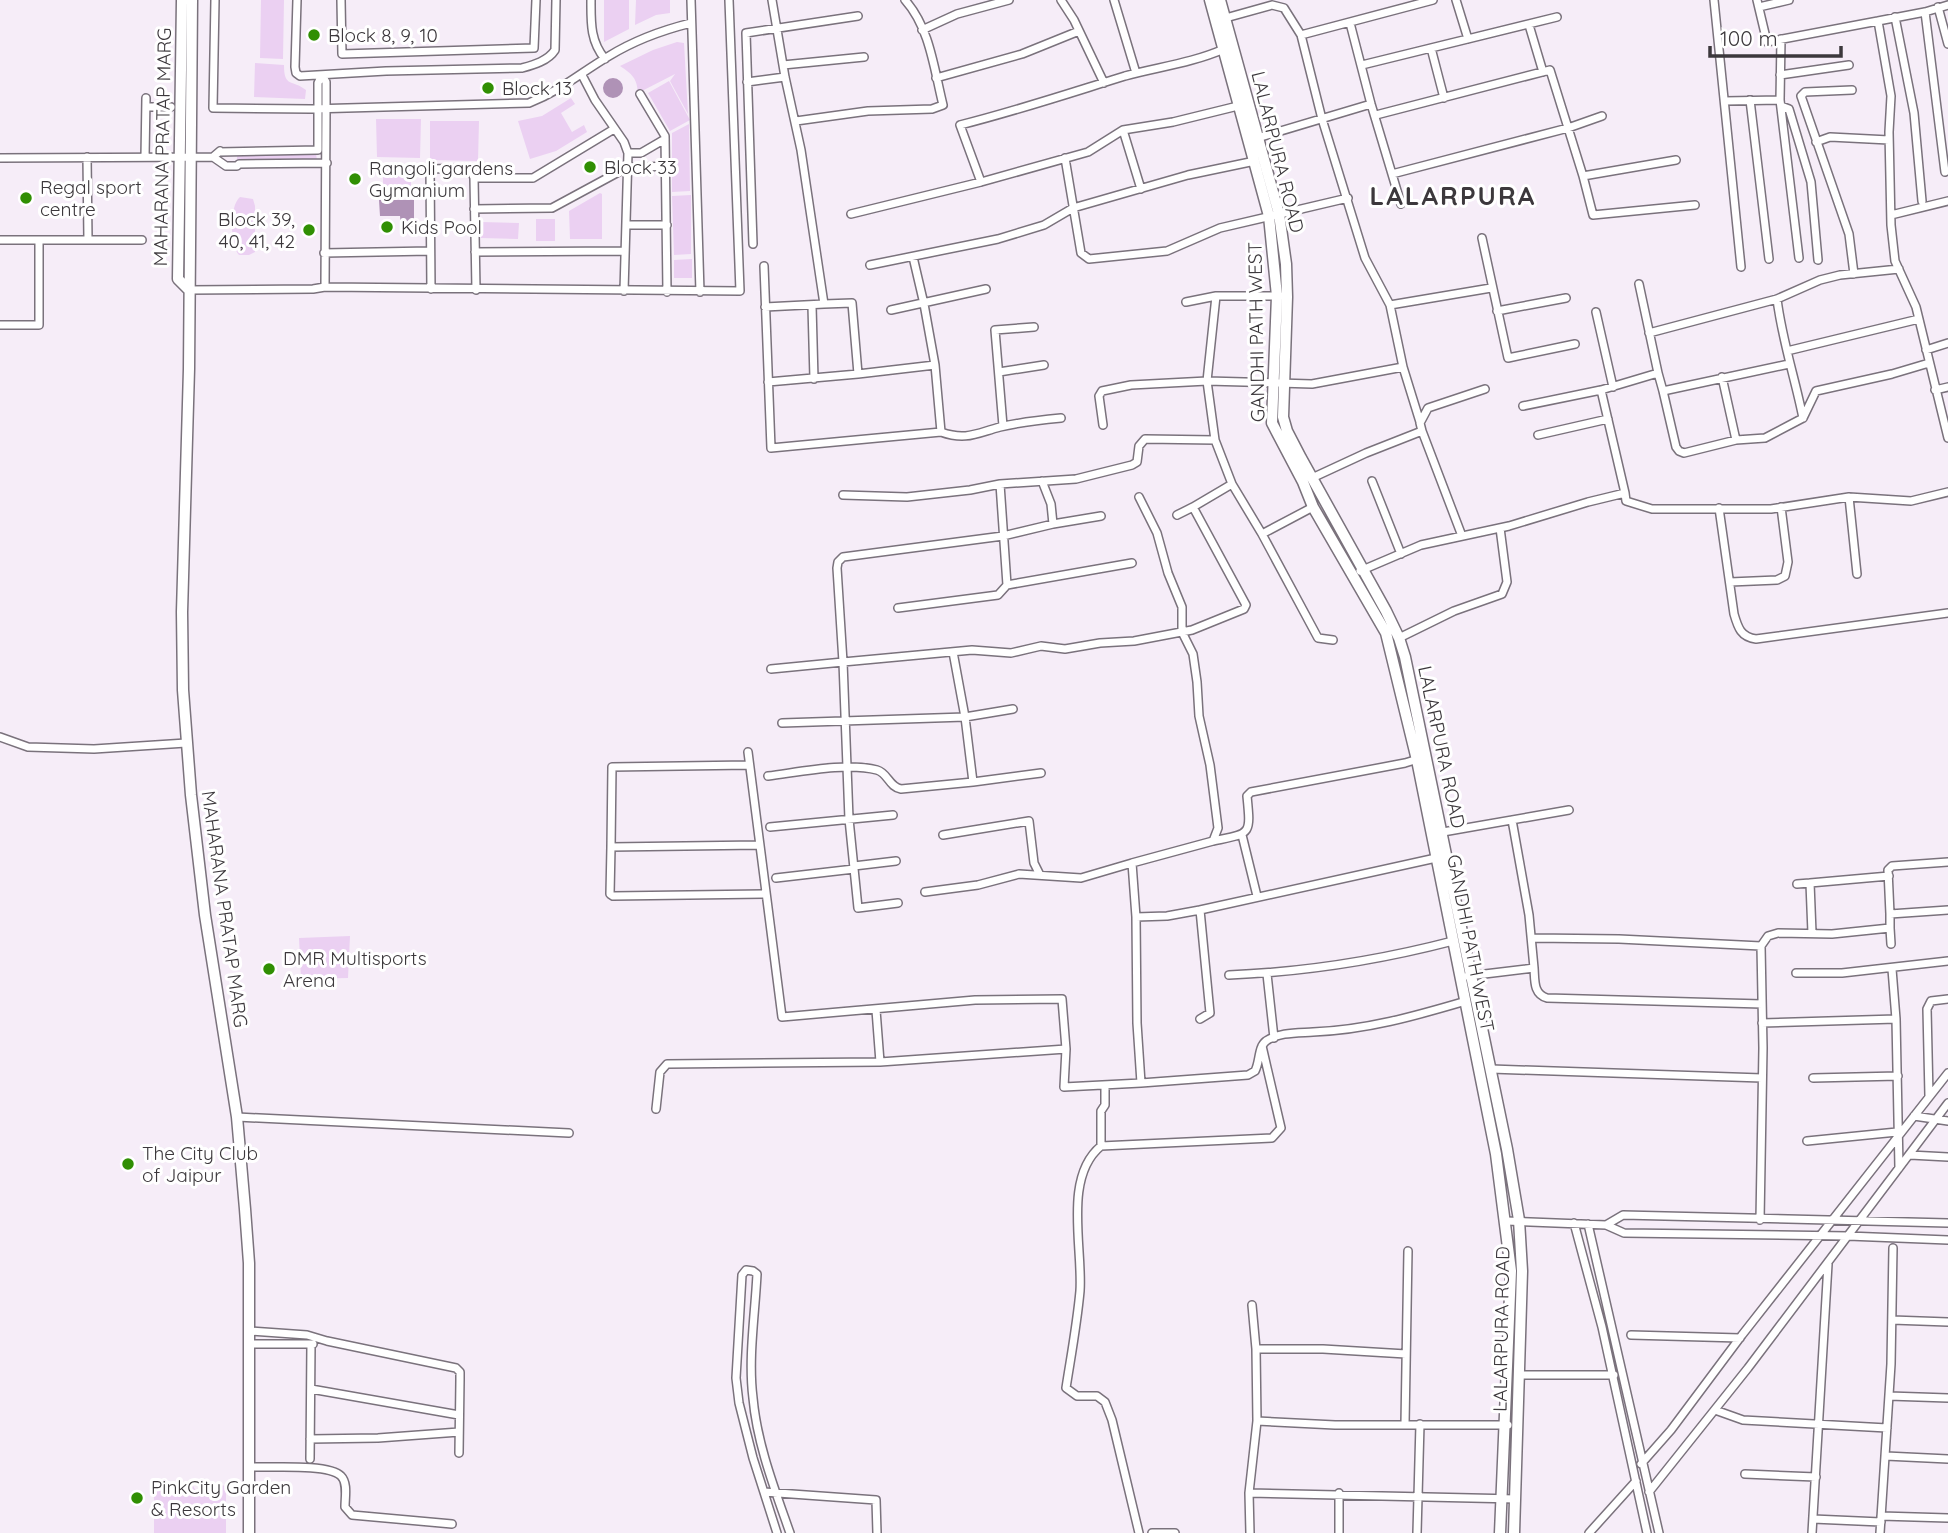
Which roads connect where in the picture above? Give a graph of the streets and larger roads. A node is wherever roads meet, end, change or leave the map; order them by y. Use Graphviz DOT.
graph roads {
  1 [pos="182,0"];
  2 [pos="192,0"];
  3 [pos="215,0"];
  4 [pos="297,0"];
  5 [pos="341,0"];
  6 [pos="536,0"];
  7 [pos="556,0"];
  8 [pos="591,0"];
  9 [pos="691,0"];
  10 [pos="729,0"];
  11 [pos="772,0"];
  12 [pos="905,0"];
  13 [pos="1009,0"];
  14 [pos="1061,0"];
  15 [pos="1114,0"];
  16 [pos="1210,0"];
  17 [pos="1220,0"];
  18 [pos="1433,0"];
  19 [pos="1456,0"];
  20 [pos="1714,0"];
  21 [pos="1789,0"];
  22 [pos="1422,1"];
  23 [pos="1758,3"];
  24 [pos="1948,5"];
  25 [pos="1938,7"];
  26 [pos="1925,12"];
  27 [pos="858,16"];
  28 [pos="1557,17"];
  29 [pos="1895,17"];
  30 [pos="1221,19"];
  31 [pos="1878,21"];
  32 [pos="691,23"];
  33 [pos="1350,23"];
  34 [pos="1529,25"];
  35 [pos="776,27"];
  36 [pos="922,30"];
  37 [pos="1079,31"];
  38 [pos="1301,35"];
  39 [pos="1468,39"];
  40 [pos="1781,39"];
  41 [pos="1948,44"];
  42 [pos="1431,48"];
  43 [pos="1224,49"];
  44 [pos="864,57"];
  45 [pos="605,59"];
  46 [pos="783,65"];
  47 [pos="1362,65"];
  48 [pos="1849,65"];
  49 [pos="1543,72"];
  50 [pos="1136,73"];
  51 [pos="322,75"];
  52 [pos="582,75"];
  53 [pos="1780,75"];
  54 [pos="785,77"];
  55 [pos="936,78"];
  56 [pos="747,82"];
  57 [pos="1104,83"];
  58 [pos="1852,90"];
  59 [pos="640,94"];
  60 [pos="146,98"];
  61 [pos="1444,98"];
  62 [pos="1750,100"];
  63 [pos="1725,101"];
  64 [pos="1781,103"];
  65 [pos="1371,104"];
  66 [pos="1244,105"];
  67 [pos="146,107"];
  68 [pos="171,107"];
  69 [pos="322,109"];
  70 [pos="1376,115"];
  71 [pos="1602,116"];
  72 [pos="1322,119"];
  73 [pos="796,121"];
  74 [pos="1568,128"];
  75 [pos="614,129"];
  76 [pos="1122,130"];
  77 [pos="665,139"];
  78 [pos="1253,139"];
  79 [pos="1889,140"];
  80 [pos="1816,142"];
  81 [pos="628,153"];
  82 [pos="216,155"];
  83 [pos="87,157"];
  84 [pos="145,157"];
  85 [pos="185,157"];
  86 [pos="0,158"];
  87 [pos="1065,158"];
  88 [pos="1676,160"];
  89 [pos="1255,161"];
  90 [pos="325,164"];
  91 [pos="666,166"];
  92 [pos="626,167"];
  93 [pos="1945,172"];
  94 [pos="1392,174"];
  95 [pos="1583,176"];
  96 [pos="474,178"];
  97 [pos="981,182"];
  98 [pos="1141,189"];
  99 [pos="1348,198"];
  100 [pos="1922,201"];
  101 [pos="1948,201"];
  102 [pos="1401,204"];
  103 [pos="1695,205"];
  104 [pos="1073,208"];
  105 [pos="474,209"];
  106 [pos="851,214"];
  107 [pos="1274,215"];
  108 [pos="1891,215"];
  109 [pos="626,225"];
  110 [pos="667,225"];
  111 [pos="1482,238"];
  112 [pos="0,240"];
  113 [pos="39,240"];
  114 [pos="88,240"];
  115 [pos="142,240"];
  116 [pos="753,244"];
  117 [pos="430,251"];
  118 [pos="625,251"];
  119 [pos="475,252"];
  120 [pos="325,253"];
  121 [pos="913,257"];
  122 [pos="1799,258"];
  123 [pos="1769,260"];
  124 [pos="1818,260"];
  125 [pos="870,265"];
  126 [pos="764,266"];
  127 [pos="1741,267"];
  128 [pos="1899,269"];
  129 [pos="1854,274"];
  130 [pos="1639,284"];
  131 [pos="325,287"];
  132 [pos="1491,288"];
  133 [pos="431,289"];
  134 [pos="986,289"];
  135 [pos="189,290"];
  136 [pos="475,290"];
  137 [pos="624,291"];
  138 [pos="667,292"];
  139 [pos="700,292"];
  140 [pos="1216,296"];
  141 [pos="1282,296"];
  142 [pos="1566,298"];
  143 [pos="1777,299"];
  144 [pos="1186,302"];
  145 [pos="824,304"];
  146 [pos="924,304"];
  147 [pos="1390,305"];
  148 [pos="812,306"];
  149 [pos="765,307"];
  150 [pos="891,310"];
  151 [pos="1497,311"];
  152 [pos="1596,312"];
  153 [pos="1919,319"];
  154 [pos="0,325"];
  155 [pos="1034,327"];
  156 [pos="1648,333"];
  157 [pos="1948,343"];
  158 [pos="1575,344"];
  159 [pos="1926,350"];
  160 [pos="1787,351"];
  161 [pos="1929,363"];
  162 [pos="1789,364"];
  163 [pos="935,365"];
  164 [pos="1044,365"];
  165 [pos="1403,368"];
  166 [pos="999,372"];
  167 [pos="1658,373"];
  168 [pos="858,374"];
  169 [pos="1722,377"];
  170 [pos="814,379"];
  171 [pos="768,382"];
  172 [pos="1207,382"];
  173 [pos="1278,383"];
  174 [pos="1613,387"];
  175 [pos="1948,387"];
  176 [pos="1485,389"];
  177 [pos="1601,390"];
  178 [pos="1935,390"];
  179 [pos="1663,391"];
  180 [pos="1522,406"];
  181 [pos="1061,418"];
  182 [pos="1803,418"];
  183 [pos="1608,419"];
  184 [pos="1103,425"];
  185 [pos="1003,426"];
  186 [pos="1421,427"];
  187 [pos="941,432"];
  188 [pos="1538,435"];
  189 [pos="1948,438"];
  190 [pos="1215,440"];
  191 [pos="1736,440"];
  192 [pos="1312,478"];
  193 [pos="1042,481"];
  194 [pos="1372,481"];
  195 [pos="1000,484"];
  196 [pos="1232,484"];
  197 [pos="1948,492"];
  198 [pos="1625,493"];
  199 [pos="843,495"];
  200 [pos="1139,497"];
  201 [pos="1849,497"];
  202 [pos="1193,507"];
  203 [pos="1313,507"];
  204 [pos="1781,507"];
  205 [pos="1720,508"];
  206 [pos="1177,515"];
  207 [pos="1101,516"];
  208 [pos="1053,524"];
  209 [pos="1500,528"];
  210 [pos="1262,534"];
  211 [pos="1003,536"];
  212 [pos="1462,536"];
  213 [pos="1401,554"];
  214 [pos="1132,563"];
  215 [pos="1358,572"];
  216 [pos="1857,574"];
  217 [pos="1730,582"];
  218 [pos="1007,585"];
  219 [pos="898,608"];
  220 [pos="1948,613"];
  221 [pos="1182,632"];
  222 [pos="1399,638"];
  223 [pos="1333,640"];
  224 [pos="953,652"];
  225 [pos="843,662"];
  226 [pos="771,669"];
  227 [pos="1013,709"];
  228 [pos="965,717"];
  229 [pos="844,721"];
  230 [pos="782,723"];
  231 [pos="0,737"];
  232 [pos="186,743"];
  233 [pos="748,752"];
  234 [pos="1422,757"];
  235 [pos="749,765"];
  236 [pos="846,768"];
  237 [pos="1041,773"];
  238 [pos="768,775"];
  239 [pos="973,782"];
  240 [pos="1569,810"];
  241 [pos="893,816"];
  242 [pos="849,819"];
  243 [pos="1511,820"];
  244 [pos="770,827"];
  245 [pos="1443,832"];
  246 [pos="943,835"];
  247 [pos="1242,835"];
  248 [pos="1213,841"];
  249 [pos="759,845"];
  250 [pos="611,847"];
  251 [pos="1436,858"];
  252 [pos="897,861"];
  253 [pos="1948,862"];
  254 [pos="1132,863"];
  255 [pos="854,867"];
  256 [pos="1040,875"];
  257 [pos="1889,876"];
  258 [pos="776,878"];
  259 [pos="1810,883"];
  260 [pos="1797,884"];
  261 [pos="925,892"];
  262 [pos="765,894"];
  263 [pos="1256,896"];
  264 [pos="898,903"];
  265 [pos="1199,910"];
  266 [pos="1948,910"];
  267 [pos="1890,914"];
  268 [pos="1136,917"];
  269 [pos="1890,928"];
  270 [pos="1812,933"];
  271 [pos="1532,938"];
  272 [pos="1453,942"];
  273 [pos="1891,944"];
  274 [pos="1761,946"];
  275 [pos="1948,961"];
  276 [pos="1534,968"];
  277 [pos="1892,969"];
  278 [pos="1797,973"];
  279 [pos="1268,974"];
  280 [pos="1229,975"];
  281 [pos="1473,975"];
  282 [pos="1461,978"];
  283 [pos="1948,999"];
  284 [pos="1466,1001"];
  285 [pos="1762,1004"];
  286 [pos="876,1010"];
  287 [pos="1200,1019"];
  288 [pos="1896,1019"];
  289 [pos="1762,1023"];
  290 [pos="1274,1038"];
  291 [pos="1262,1046"];
  292 [pos="1066,1049"];
  293 [pos="880,1062"];
  294 [pos="1491,1069"];
  295 [pos="1948,1073"];
  296 [pos="1898,1076"];
  297 [pos="1813,1078"];
  298 [pos="1762,1079"];
  299 [pos="1141,1083"];
  300 [pos="1105,1085"];
  301 [pos="1929,1097"];
  302 [pos="1948,1103"];
  303 [pos="656,1109"];
  304 [pos="1914,1116"];
  305 [pos="237,1117"];
  306 [pos="1936,1121"];
  307 [pos="1948,1121"];
  308 [pos="569,1133"];
  309 [pos="1897,1135"];
  310 [pos="1807,1141"];
  311 [pos="1101,1146"];
  312 [pos="1910,1155"];
  313 [pos="1948,1157"];
  314 [pos="1899,1168"];
  315 [pos="1860,1219"];
  316 [pos="1519,1220"];
  317 [pos="1760,1220"];
  318 [pos="1835,1220"];
  319 [pos="1506,1222"];
  320 [pos="1574,1223"];
  321 [pos="1948,1223"];
  322 [pos="1588,1224"];
  323 [pos="1606,1225"];
  324 [pos="1821,1236"];
  325 [pos="1848,1236"];
  326 [pos="1948,1240"];
  327 [pos="1893,1248"];
  328 [pos="1408,1251"];
  329 [pos="1828,1263"];
  330 [pos="1252,1305"];
  331 [pos="1892,1320"];
  332 [pos="1948,1322"];
  333 [pos="249,1331"];
  334 [pos="1632,1335"];
  335 [pos="1740,1338"];
  336 [pos="327,1341"];
  337 [pos="249,1344"];
  338 [pos="311,1344"];
  339 [pos="1256,1349"];
  340 [pos="1406,1354"];
  341 [pos="1518,1375"];
  342 [pos="1611,1375"];
  343 [pos="1622,1375"];
  344 [pos="311,1388"];
  345 [pos="1889,1396"];
  346 [pos="1948,1398"];
  347 [pos="1715,1410"];
  348 [pos="459,1415"];
  349 [pos="755,1417"];
  350 [pos="742,1418"];
  351 [pos="1257,1421"];
  352 [pos="1405,1424"];
  353 [pos="1420,1424"];
  354 [pos="1819,1424"];
  355 [pos="1511,1425"];
  356 [pos="1887,1428"];
  357 [pos="459,1432"];
  358 [pos="310,1439"];
  359 [pos="459,1453"];
  360 [pos="765,1453"];
  361 [pos="1886,1456"];
  362 [pos="752,1458"];
  363 [pos="310,1459"];
  364 [pos="1948,1459"];
  365 [pos="1642,1464"];
  366 [pos="249,1467"];
  367 [pos="1644,1473"];
  368 [pos="1745,1474"];
  369 [pos="1815,1476"];
  370 [pos="1636,1482"];
  371 [pos="764,1492"];
  372 [pos="776,1492"];
  373 [pos="1648,1492"];
  374 [pos="1249,1493"];
  375 [pos="1339,1493"];
  376 [pos="1417,1497"];
  377 [pos="1501,1498"];
  378 [pos="1516,1499"];
  379 [pos="1948,1518"];
  380 [pos="1813,1519"];
  381 [pos="1881,1519"];
  382 [pos="452,1524"];
  383 [pos="249,1533"];
  384 [pos="777,1533"];
  385 [pos="790,1533"];
  386 [pos="877,1533"];
  387 [pos="1139,1533"];
  388 [pos="1152,1533"];
  389 [pos="1175,1533"];
  390 [pos="1250,1533"];
  391 [pos="1339,1533"];
  392 [pos="1416,1533"];
  393 [pos="1500,1533"];
  394 [pos="1514,1533"];
  395 [pos="1589,1533"];
  396 [pos="1647,1533"];
  397 [pos="1659,1533"];
  398 [pos="1812,1533"];
  399 [pos="1880,1533"];
  1 -- 85 [label="street, MAHARANA PRATAP MARG"];
  2 -- 85 [label="street, MAHARANA PRATAP MARG"];
  3 -- 69 [label="street"];
  4 -- 51 [label="street"];
  5 -- 6 [label="street"];
  7 -- 51 [label="street"];
  8 -- 45 [label="street"];
  9 -- 32 [label="street"];
  10 -- 139 [label="street"];
  11 -- 35 [label="street"];
  12 -- 36 [label="street"];
  13 -- 36 [label="street"];
  14 -- 37 [label="street"];
  15 -- 50 [label="street"];
  16 -- 30 [label="street"];
  17 -- 30 [label="street, LALARPURA ROAD"];
  18 -- 22 [label="street"];
  19 -- 39 [label="street"];
  20 -- 63 [label="street"];
  21 -- 23 [label="street"];
  22 -- 33 [label="street"];
  23 -- 40 [label="street"];
  24 -- 25 [label="street"];
  25 -- 26 [label="street"];
  25 -- 41 [label="street"];
  26 -- 29 [label="street"];
  26 -- 93 [label="street"];
  27 -- 35 [label="street"];
  28 -- 34 [label="street"];
  29 -- 31 [label="street"];
  29 -- 100 [label="street"];
  30 -- 38 [label="street"];
  30 -- 43 [label="street, GANDHI PATH WEST"];
  30 -- 66 [label="street, LALARPURA ROAD"];
  31 -- 40 [label="street"];
  31 -- 79 [label="street"];
  32 -- 45 [label="street"];
  32 -- 139 [label="street"];
  33 -- 38 [label="street"];
  33 -- 47 [label="street"];
  34 -- 39 [label="street"];
  34 -- 49 [label="street"];
  35 -- 46 [label="street"];
  35 -- 56 [label="street"];
  36 -- 55 [label="street"];
  37 -- 55 [label="street"];
  37 -- 57 [label="street"];
  38 -- 72 [label="street"];
  39 -- 42 [label="street"];
  40 -- 53 [label="street"];
  42 -- 47 [label="street"];
  42 -- 61 [label="street"];
  43 -- 50 [label="street"];
  43 -- 66 [label="street, GANDHI PATH WEST"];
  44 -- 46 [label="street"];
  45 -- 52 [label="street"];
  46 -- 54 [label="street"];
  47 -- 65 [label="street"];
  48 -- 53 [label="street"];
  49 -- 61 [label="street"];
  49 -- 74 [label="street"];
  50 -- 57 [label="street"];
  51 -- 69 [label="street"];
  52 -- 69 [label="street"];
  52 -- 75 [label="street"];
  53 -- 64 [label="street"];
  54 -- 56 [label="street"];
  54 -- 73 [label="street"];
  55 -- 73 [label="street"];
  56 -- 116 [label="street"];
  57 -- 97 [label="street"];
  58 -- 80 [label="street"];
  59 -- 77 [label="street"];
  60 -- 67 [label="street"];
  61 -- 70 [label="street"];
  62 -- 63 [label="street"];
  62 -- 64 [label="street"];
  62 -- 123 [label="street"];
  63 -- 127 [label="street"];
  64 -- 122 [label="street"];
  64 -- 124 [label="street"];
  65 -- 70 [label="street"];
  65 -- 72 [label="street"];
  66 -- 76 [label="street"];
  66 -- 78 [label="street, GANDHI PATH WEST"];
  67 -- 68 [label="street"];
  67 -- 84 [label="street"];
  69 -- 82 [label="street"];
  69 -- 90 [label="street"];
  70 -- 94 [label="street"];
  71 -- 74 [label="street"];
  72 -- 78 [label="street"];
  72 -- 99 [label="street"];
  73 -- 145 [label="street"];
  74 -- 94 [label="street"];
  74 -- 95 [label="street"];
  75 -- 81 [label="street"];
  75 -- 96 [label="street"];
  76 -- 87 [label="street"];
  76 -- 98 [label="street"];
  77 -- 81 [label="street"];
  77 -- 91 [label="street"];
  78 -- 89 [label="street, GANDHI PATH WEST"];
  78 -- 107 [label="street, LALARPURA ROAD"];
  79 -- 80 [label="street"];
  79 -- 108 [label="street"];
  80 -- 129 [label="street"];
  81 -- 92 [label="street"];
  82 -- 85 [label="street"];
  82 -- 90 [label="street"];
  83 -- 84 [label="street"];
  83 -- 86 [label="street"];
  83 -- 114 [label="street"];
  84 -- 85 [label="street"];
  85 -- 135 [label="street, MAHARANA PRATAP MARG"];
  87 -- 97 [label="street"];
  87 -- 104 [label="street"];
  88 -- 95 [label="street"];
  89 -- 98 [label="street"];
  89 -- 107 [label="street, GANDHI PATH WEST"];
  90 -- 120 [label="street"];
  91 -- 92 [label="street"];
  91 -- 110 [label="street"];
  92 -- 105 [label="street"];
  92 -- 109 [label="street"];
  94 -- 102 [label="street"];
  95 -- 103 [label="street"];
  96 -- 105 [label="street"];
  96 -- 117 [label="street"];
  97 -- 106 [label="street"];
  98 -- 104 [label="street"];
  99 -- 107 [label="street"];
  99 -- 147 [label="street"];
  101 -- 108 [label="street"];
  104 -- 107 [label="street"];
  104 -- 121 [label="street"];
  105 -- 119 [label="street"];
  107 -- 141 [label="street, GANDHI PATH WEST"];
  108 -- 128 [label="street"];
  109 -- 110 [label="street"];
  109 -- 118 [label="street"];
  110 -- 138 [label="street"];
  111 -- 132 [label="street"];
  112 -- 113 [label="street"];
  113 -- 114 [label="street"];
  113 -- 154 [label="street"];
  114 -- 115 [label="street"];
  117 -- 120 [label="street"];
  117 -- 133 [label="street"];
  118 -- 119 [label="street"];
  118 -- 137 [label="street"];
  119 -- 136 [label="street"];
  120 -- 131 [label="street"];
  121 -- 125 [label="street"];
  121 -- 146 [label="street"];
  126 -- 149 [label="street"];
  128 -- 129 [label="street"];
  128 -- 153 [label="street"];
  129 -- 143 [label="street"];
  130 -- 156 [label="street"];
  131 -- 133 [label="street"];
  131 -- 135 [label="street"];
  132 -- 147 [label="street"];
  132 -- 151 [label="street"];
  133 -- 136 [label="street"];
  134 -- 146 [label="street"];
  135 -- 232 [label="street, MAHARANA PRATAP MARG"];
  136 -- 137 [label="street"];
  137 -- 138 [label="street"];
  138 -- 139 [label="street"];
  140 -- 141 [label="street"];
  140 -- 144 [label="street"];
  140 -- 172 [label="street"];
  141 -- 173 [label="street, GANDHI PATH WEST"];
  142 -- 151 [label="street"];
  143 -- 156 [label="street"];
  143 -- 160 [label="street"];
  145 -- 148 [label="street"];
  145 -- 168 [label="street"];
  146 -- 150 [label="street"];
  146 -- 163 [label="street"];
  147 -- 165 [label="street"];
  148 -- 149 [label="street"];
  148 -- 170 [label="street"];
  149 -- 171 [label="street"];
  151 -- 158 [label="street"];
  152 -- 174 [label="street"];
  153 -- 159 [label="street"];
  153 -- 160 [label="street"];
  155 -- 166 [label="street"];
  156 -- 167 [label="street"];
  157 -- 159 [label="street"];
  159 -- 161 [label="street"];
  160 -- 162 [label="street"];
  161 -- 178 [label="street"];
  161 -- 182 [label="street"];
  162 -- 169 [label="street"];
  162 -- 182 [label="street"];
  163 -- 168 [label="street"];
  163 -- 187 [label="street"];
  164 -- 166 [label="street"];
  165 -- 173 [label="street"];
  165 -- 186 [label="street"];
  166 -- 185 [label="street"];
  167 -- 174 [label="street"];
  167 -- 179 [label="street"];
  168 -- 170 [label="street"];
  169 -- 179 [label="street"];
  169 -- 191 [label="street"];
  170 -- 171 [label="street"];
  171 -- 187 [label="street"];
  172 -- 173 [label="street"];
  172 -- 184 [label="street"];
  172 -- 190 [label="street"];
  173 -- 192 [label="street, LALARPURA ROAD"];
  173 -- 203 [label="street, GANDHI PATH WEST"];
  174 -- 177 [label="street"];
  175 -- 178 [label="street"];
  176 -- 186 [label="street"];
  177 -- 180 [label="street"];
  177 -- 183 [label="street"];
  178 -- 189 [label="street"];
  179 -- 191 [label="street"];
  181 -- 185 [label="street"];
  182 -- 191 [label="street"];
  183 -- 188 [label="street"];
  183 -- 198 [label="street"];
  185 -- 187 [label="street"];
  186 -- 192 [label="street"];
  186 -- 212 [label="street"];
  190 -- 193 [label="street"];
  190 -- 196 [label="street"];
  192 -- 215 [label="street, LALARPURA ROAD"];
  193 -- 195 [label="street"];
  193 -- 208 [label="street"];
  194 -- 213 [label="street"];
  195 -- 199 [label="street"];
  195 -- 211 [label="street"];
  196 -- 202 [label="street"];
  196 -- 210 [label="street"];
  197 -- 201 [label="street"];
  198 -- 205 [label="street"];
  198 -- 209 [label="street"];
  200 -- 221 [label="street"];
  201 -- 204 [label="street"];
  201 -- 216 [label="street"];
  202 -- 206 [label="street"];
  202 -- 221 [label="street"];
  203 -- 210 [label="street"];
  203 -- 215 [label="street, GANDHI PATH WEST"];
  204 -- 205 [label="street"];
  204 -- 217 [label="street"];
  205 -- 217 [label="street"];
  207 -- 208 [label="street"];
  208 -- 211 [label="street"];
  209 -- 212 [label="street"];
  209 -- 222 [label="street"];
  210 -- 223 [label="street"];
  211 -- 218 [label="street"];
  211 -- 225 [label="street"];
  212 -- 213 [label="street"];
  213 -- 215 [label="street"];
  214 -- 218 [label="street"];
  215 -- 222 [label="street, LALARPURA ROAD"];
  215 -- 234 [label="street, GANDHI PATH WEST"];
  217 -- 220 [label="street"];
  218 -- 219 [label="street"];
  221 -- 224 [label="street"];
  221 -- 248 [label="street"];
  222 -- 234 [label="street, LALARPURA ROAD"];
  224 -- 225 [label="street"];
  224 -- 228 [label="street"];
  225 -- 226 [label="street"];
  225 -- 229 [label="street"];
  227 -- 228 [label="street"];
  228 -- 229 [label="street"];
  228 -- 239 [label="street"];
  229 -- 230 [label="street"];
  229 -- 236 [label="street"];
  231 -- 232 [label="street"];
  232 -- 305 [label="street, MAHARANA PRATAP MARG"];
  233 -- 235 [label="street"];
  234 -- 245 [label="street, LALARPURA ROAD"];
  234 -- 247 [label="street"];
  234 -- 251 [label="street, GANDHI PATH WEST"];
  235 -- 249 [label="street"];
  235 -- 250 [label="street"];
  236 -- 238 [label="street"];
  236 -- 239 [label="street"];
  236 -- 242 [label="street"];
  237 -- 239 [label="street"];
  240 -- 243 [label="street"];
  241 -- 242 [label="street"];
  242 -- 244 [label="street"];
  242 -- 255 [label="street"];
  243 -- 245 [label="street"];
  243 -- 271 [label="street"];
  245 -- 281 [label="street, LALARPURA ROAD"];
  246 -- 256 [label="street"];
  247 -- 248 [label="street"];
  247 -- 263 [label="street"];
  248 -- 254 [label="street"];
  249 -- 250 [label="street"];
  249 -- 262 [label="street"];
  250 -- 262 [label="street"];
  251 -- 263 [label="street"];
  251 -- 272 [label="street, GANDHI PATH WEST"];
  252 -- 255 [label="street"];
  253 -- 257 [label="street"];
  254 -- 256 [label="street"];
  254 -- 268 [label="street"];
  255 -- 258 [label="street"];
  255 -- 264 [label="street"];
  256 -- 261 [label="street"];
  257 -- 259 [label="street"];
  257 -- 267 [label="street"];
  259 -- 260 [label="street"];
  259 -- 270 [label="street"];
  262 -- 286 [label="street"];
  263 -- 265 [label="street"];
  265 -- 268 [label="street"];
  265 -- 287 [label="street"];
  266 -- 267 [label="street"];
  267 -- 269 [label="street"];
  268 -- 299 [label="street"];
  269 -- 270 [label="street"];
  269 -- 273 [label="street"];
  270 -- 274 [label="street"];
  271 -- 274 [label="street"];
  271 -- 276 [label="street"];
  272 -- 279 [label="street"];
  272 -- 282 [label="street, GANDHI PATH WEST"];
  274 -- 285 [label="street"];
  275 -- 277 [label="street"];
  276 -- 281 [label="street"];
  276 -- 285 [label="street"];
  277 -- 278 [label="street"];
  277 -- 288 [label="street"];
  279 -- 280 [label="street"];
  279 -- 290 [label="street"];
  281 -- 282 [label="street"];
  281 -- 294 [label="street, LALARPURA ROAD"];
  282 -- 284 [label="street, GANDHI PATH WEST"];
  283 -- 301 [label="street"];
  284 -- 290 [label="street"];
  284 -- 319 [label="street, GANDHI PATH WEST"];
  285 -- 289 [label="street"];
  286 -- 292 [label="street"];
  286 -- 293 [label="street"];
  288 -- 289 [label="street"];
  288 -- 296 [label="street"];
  289 -- 298 [label="street"];
  290 -- 291 [label="street"];
  291 -- 299 [label="street"];
  291 -- 311 [label="street"];
  292 -- 293 [label="street"];
  292 -- 300 [label="street"];
  293 -- 303 [label="street"];
  294 -- 298 [label="street"];
  294 -- 316 [label="street, LALARPURA ROAD"];
  295 -- 301 [label="street"];
  296 -- 297 [label="street"];
  296 -- 309 [label="street"];
  298 -- 317 [label="street"];
  299 -- 300 [label="street"];
  300 -- 311 [label="street"];
  301 -- 304 [label="street"];
  302 -- 306 [label="street"];
  304 -- 306 [label="street"];
  304 -- 309 [label="street"];
  305 -- 308 [label="street"];
  305 -- 333 [label="street, MAHARANA PRATAP MARG"];
  306 -- 307 [label="street"];
  306 -- 312 [label="street"];
  309 -- 310 [label="street"];
  309 -- 314 [label="street"];
  309 -- 318 [label="street"];
  311 -- 387 [label="street"];
  312 -- 313 [label="street"];
  312 -- 314 [label="street"];
  314 -- 315 [label="street"];
  315 -- 318 [label="street"];
  315 -- 321 [label="street"];
  315 -- 325 [label="street"];
  316 -- 319 [label="street"];
  316 -- 320 [label="street"];
  316 -- 341 [label="street, LALARPURA ROAD"];
  317 -- 318 [label="street"];
  317 -- 323 [label="street"];
  318 -- 324 [label="street"];
  319 -- 355 [label="street, GANDHI PATH WEST"];
  320 -- 322 [label="street"];
  320 -- 342 [label="street"];
  322 -- 323 [label="street"];
  322 -- 343 [label="street"];
  323 -- 324 [label="street"];
  324 -- 325 [label="street"];
  324 -- 335 [label="street"];
  325 -- 326 [label="street"];
  325 -- 329 [label="street"];
  327 -- 331 [label="street"];
  328 -- 340 [label="street"];
  329 -- 347 [label="street"];
  329 -- 354 [label="street"];
  330 -- 339 [label="street"];
  331 -- 332 [label="street"];
  331 -- 345 [label="street"];
  333 -- 336 [label="street"];
  333 -- 337 [label="street, MAHARANA PRATAP MARG"];
  334 -- 335 [label="street"];
  335 -- 365 [label="street"];
  336 -- 338 [label="street"];
  336 -- 348 [label="street"];
  337 -- 338 [label="street"];
  337 -- 366 [label="street, MAHARANA PRATAP MARG"];
  338 -- 344 [label="street"];
  339 -- 340 [label="street"];
  339 -- 351 [label="street"];
  340 -- 352 [label="street"];
  341 -- 342 [label="street"];
  341 -- 355 [label="street, LALARPURA ROAD"];
  342 -- 343 [label="street"];
  342 -- 370 [label="street"];
  343 -- 365 [label="street"];
  344 -- 348 [label="street"];
  344 -- 358 [label="street"];
  345 -- 346 [label="street"];
  345 -- 356 [label="street"];
  347 -- 354 [label="street"];
  347 -- 373 [label="street"];
  348 -- 357 [label="street"];
  349 -- 350 [label="street"];
  349 -- 350 [label="street"];
  349 -- 360 [label="street"];
  350 -- 362 [label="street"];
  351 -- 352 [label="street"];
  351 -- 374 [label="street"];
  352 -- 353 [label="street"];
  353 -- 355 [label="street"];
  353 -- 376 [label="street"];
  354 -- 356 [label="street"];
  354 -- 369 [label="street"];
  355 -- 377 [label="street, GANDHI PATH WEST"];
  355 -- 378 [label="street, LALARPURA ROAD"];
  356 -- 361 [label="street"];
  357 -- 358 [label="street"];
  357 -- 359 [label="street"];
  358 -- 363 [label="street"];
  360 -- 362 [label="street"];
  360 -- 372 [label="street"];
  361 -- 364 [label="street"];
  361 -- 381 [label="street"];
  362 -- 371 [label="street"];
  365 -- 367 [label="street"];
  366 -- 382 [label="street"];
  366 -- 383 [label="street, MAHARANA PRATAP MARG"];
  367 -- 370 [label="street"];
  367 -- 373 [label="street"];
  368 -- 369 [label="street"];
  369 -- 380 [label="street"];
  370 -- 395 [label="street"];
  370 -- 396 [label="street"];
  371 -- 372 [label="street"];
  371 -- 384 [label="street"];
  372 -- 385 [label="street"];
  372 -- 386 [label="street"];
  373 -- 397 [label="street"];
  374 -- 375 [label="street"];
  374 -- 390 [label="street"];
  375 -- 376 [label="street"];
  375 -- 391 [label="street"];
  376 -- 377 [label="street"];
  376 -- 392 [label="street"];
  377 -- 378 [label="street"];
  377 -- 393 [label="street, GANDHI PATH WEST"];
  378 -- 394 [label="street, LALARPURA ROAD"];
  379 -- 381 [label="street"];
  380 -- 381 [label="street"];
  380 -- 398 [label="street"];
  381 -- 399 [label="street"];
  388 -- 389 [label="street"];
}
